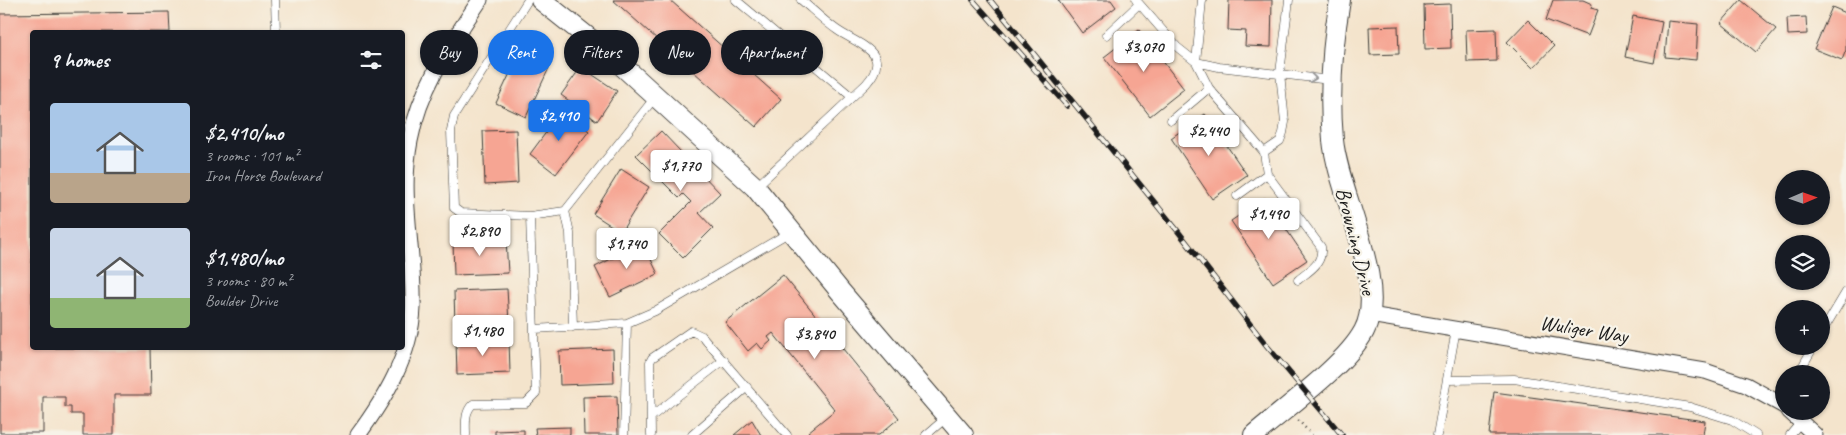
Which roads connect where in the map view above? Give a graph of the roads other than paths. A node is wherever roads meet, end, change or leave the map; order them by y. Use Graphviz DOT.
graph roads {
  1 [pos="275,0"];
  2 [pos="480,0"];
  3 [pos="528,0"];
  4 [pos="541,0"];
  5 [pos="736,0"];
  6 [pos="801,0"];
  7 [pos="1202,0"];
  8 [pos="1290,0"];
  9 [pos="1340,0"];
  10 [pos="1137,2"];
  11 [pos="276,30"];
  12 [pos="1106,35"];
  13 [pos="1196,62"];
  14 [pos="1280,73"];
  15 [pos="1330,80"];
  16 [pos="1209,88"];
  17 [pos="656,95"];
  18 [pos="852,97"];
  19 [pos="1171,120"];
  20 [pos="1264,152"];
  21 [pos="405,167"];
  22 [pos="1267,174"];
  23 [pos="755,187"];
  24 [pos="405,188"];
  25 [pos="1237,196"];
  26 [pos="565,211"];
  27 [pos="530,216"];
  28 [pos="790,232"];
  29 [pos="1298,280"];
  30 [pos="1846,292"];
  31 [pos="1370,315"];
  32 [pos="1830,319"];
  33 [pos="627,324"];
  34 [pos="573,327"];
  35 [pos="534,329"];
  36 [pos="1456,329"];
  37 [pos="405,345"];
  38 [pos="404,350"];
  39 [pos="724,360"];
  40 [pos="1447,380"];
  41 [pos="746,386"];
  42 [pos="1775,400"];
  43 [pos="948,417"];
  44 [pos="650,418"];
  45 [pos="1801,422"];
  46 [pos="358,435"];
  47 [pos="466,435"];
  48 [pos="624,435"];
  49 [pos="651,435"];
  50 [pos="692,435"];
  51 [pos="787,435"];
  52 [pos="926,435"];
  53 [pos="963,435"];
  54 [pos="1254,435"];
  55 [pos="1437,435"];
  56 [pos="1756,435"];
  57 [pos="1790,435"];
  58 [pos="1815,435"];
  1 -- 11 [label="lane"];
  2 -- 21 [label="street"];
  3 -- 27 [label="lane"];
  4 -- 17 [label="street"];
  5 -- 18 [label="lane"];
  6 -- 18 [label="lane"];
  7 -- 13 [label="lane"];
  8 -- 14 [label="lane"];
  9 -- 15 [label="street, Browning Drive"];
  10 -- 12 [label="lane"];
  10 -- 13 [label="lane"];
  13 -- 14 [label="lane"];
  13 -- 16 [label="lane"];
  14 -- 15 [label="lane, one-way"];
  14 -- 20 [label="lane"];
  15 -- 31 [label="street, Browning Drive"];
  16 -- 19 [label="lane"];
  16 -- 20 [label="lane"];
  17 -- 23 [label="street"];
  17 -- 26 [label="lane"];
  18 -- 23 [label="lane"];
  20 -- 22 [label="lane"];
  22 -- 25 [label="lane"];
  22 -- 29 [label="lane"];
  23 -- 28 [label="street"];
  24 -- 37 [label="street"];
  26 -- 27 [label="lane"];
  26 -- 34 [label="lane"];
  27 -- 35 [label="lane"];
  28 -- 33 [label="lane"];
  28 -- 43 [label="street"];
  30 -- 32 [label="lane"];
  31 -- 36 [label="street, Wuliger Way"];
  31 -- 54 [label="street, Browning Drive"];
  33 -- 34 [label="lane"];
  33 -- 48 [label="lane"];
  34 -- 35 [label="lane"];
  35 -- 47 [label="lane"];
  36 -- 40 [label="lane"];
  36 -- 42 [label="street, Wuliger Way"];
  38 -- 46 [label="street"];
  39 -- 41 [label="lane"];
  39 -- 44 [label="lane"];
  39 -- 44 [label="lane"];
  40 -- 55 [label="lane"];
  40 -- 56 [label="lane"];
  41 -- 50 [label="lane"];
  41 -- 51 [label="lane"];
  43 -- 52 [label="lane"];
  43 -- 53 [label="street"];
  44 -- 49 [label="lane"];
  45 -- 57 [label="lane"];
  45 -- 58 [label="street, Wuliger Way"];
}
